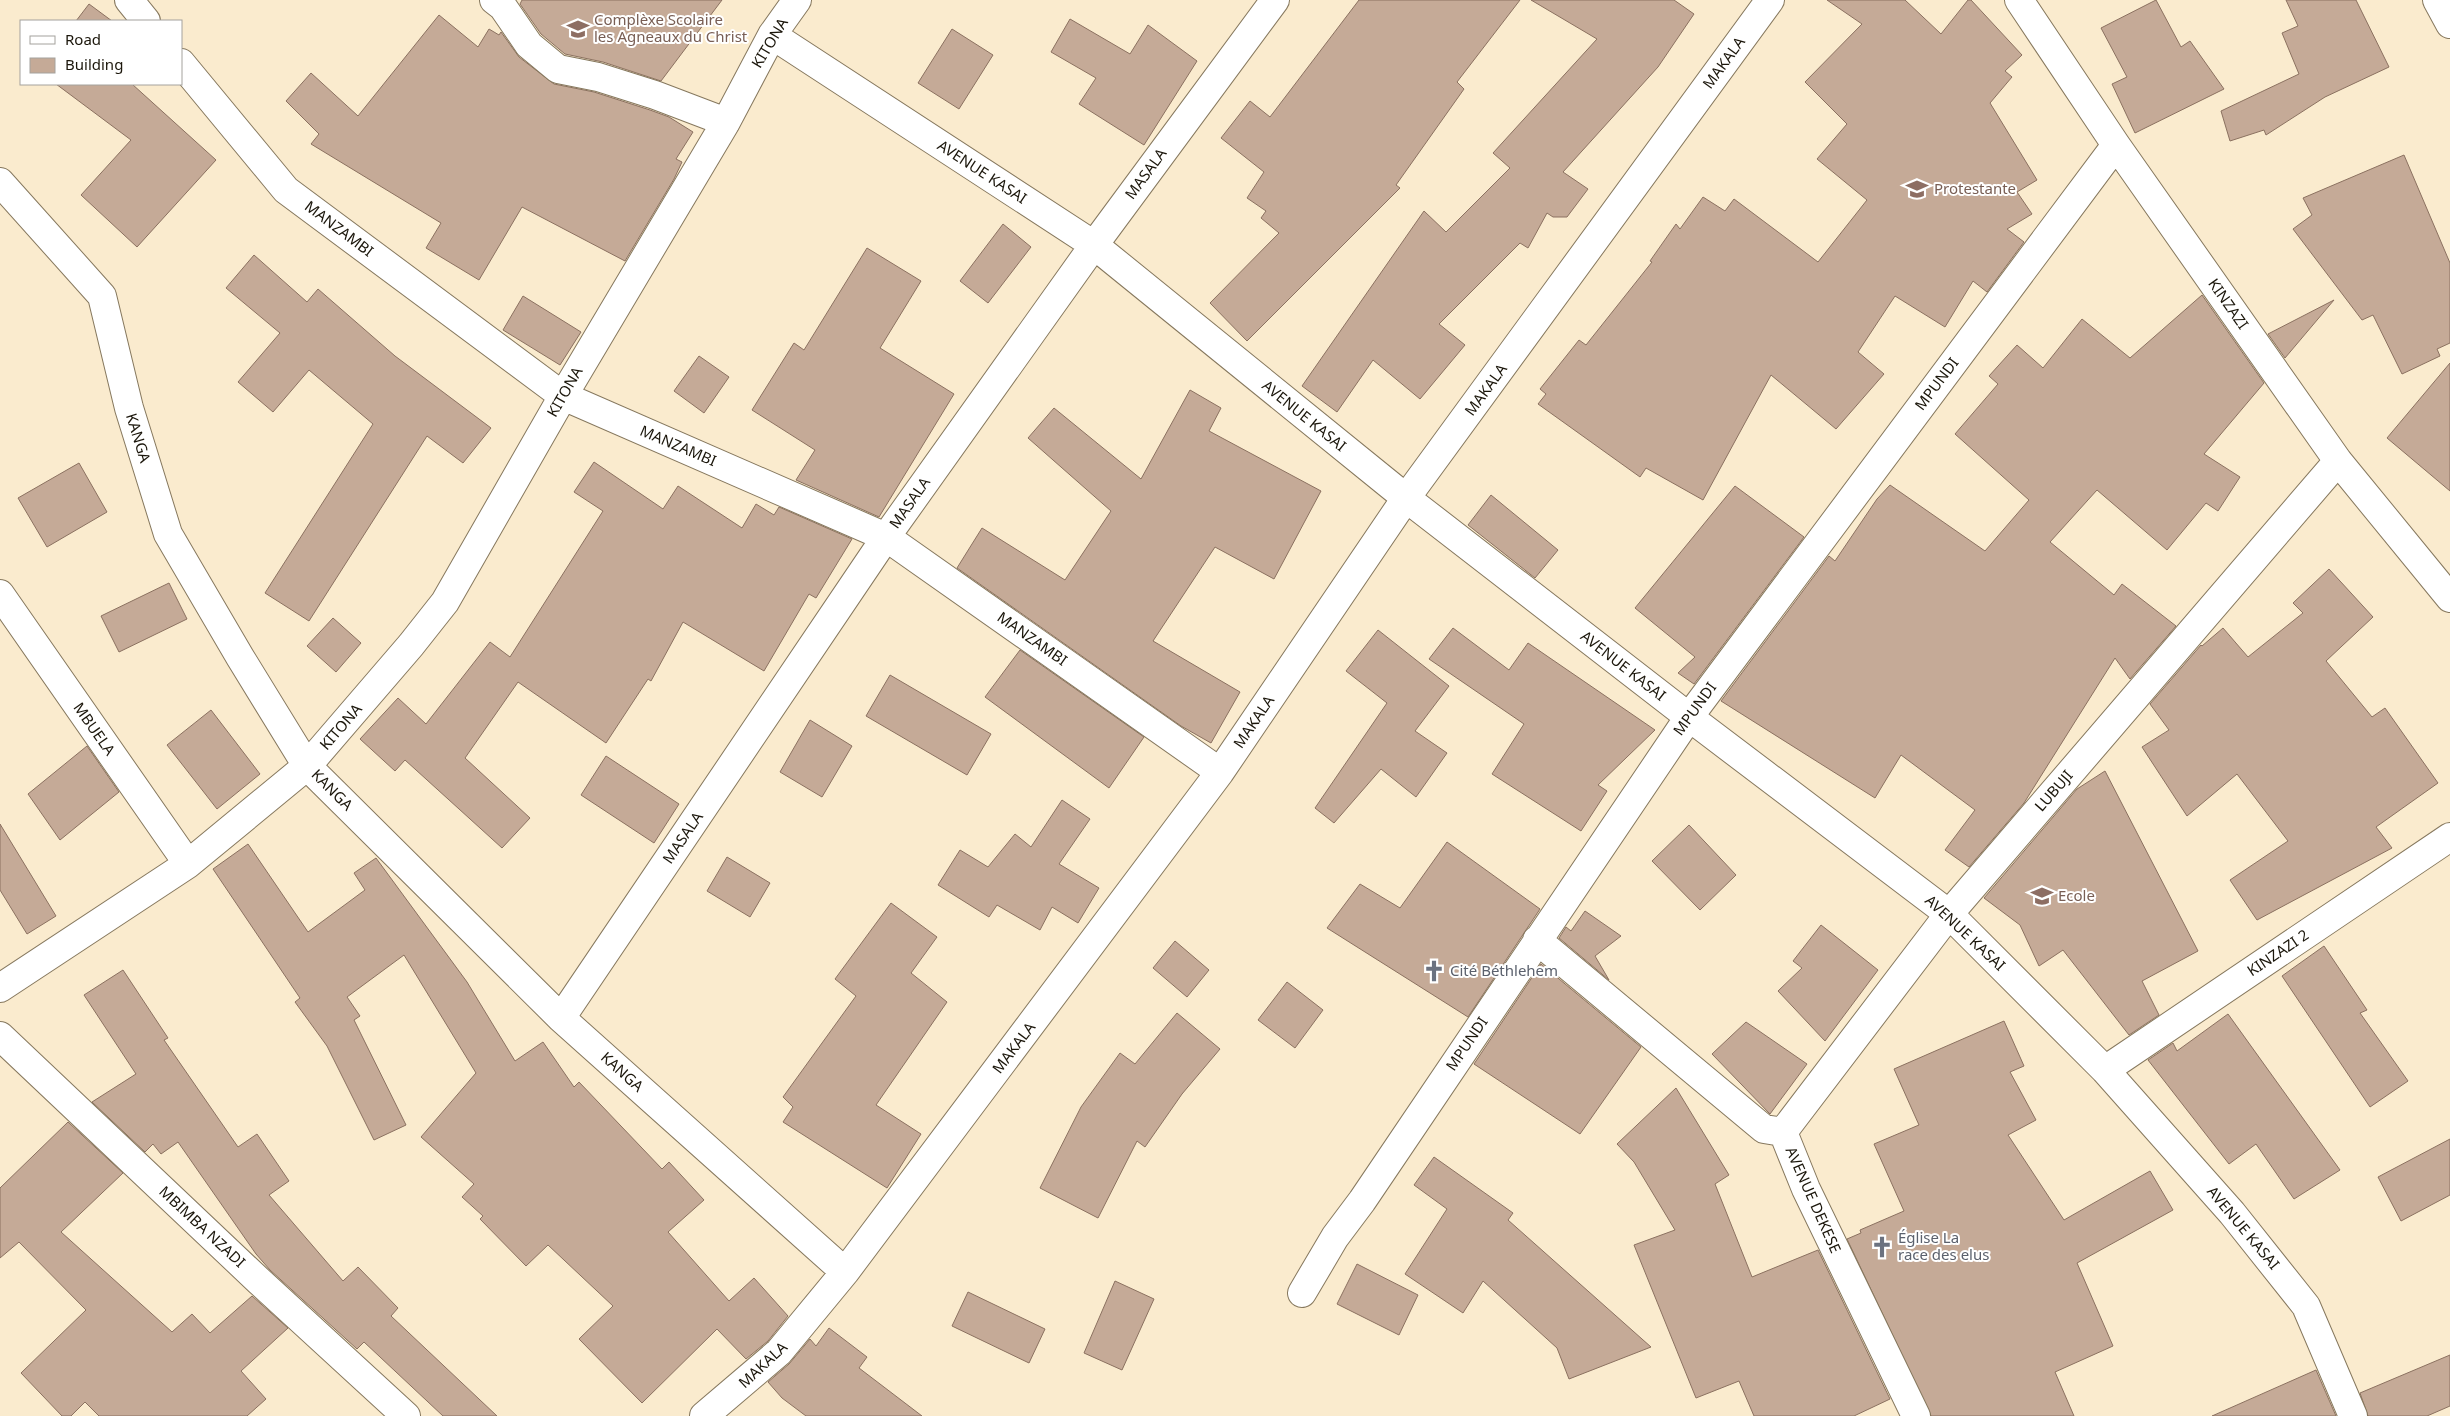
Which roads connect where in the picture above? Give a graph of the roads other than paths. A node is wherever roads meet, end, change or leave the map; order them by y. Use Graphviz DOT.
graph roads {
  1 [pos="129,0"];
  2 [pos="494,0"];
  3 [pos="797,0"];
  4 [pos="1275,0"];
  5 [pos="1770,0"];
  6 [pos="2019,0"];
  7 [pos="2437,0"];
  8 [pos="145,20"];
  9 [pos="2450,24"];
  10 [pos="772,35"];
  11 [pos="182,64"];
  12 [pos="726,122"];
  13 [pos="2116,145"];
  14 [pos="0,182"];
  15 [pos="1094,245"];
  16 [pos="562,396"];
  17 [pos="2338,462"];
  18 [pos="1406,498"];
  19 [pos="886,537"];
  20 [pos="0,594"];
  21 [pos="2450,598"];
  22 [pos="1689,717"];
  23 [pos="307,766"];
  24 [pos="1220,772"];
  25 [pos="2450,837"];
  26 [pos="188,864"];
  27 [pos="1949,914"];
  28 [pos="1537,940"];
  29 [pos="0,988"];
  30 [pos="562,1018"];
  31 [pos="0,1036"];
  32 [pos="2105,1070"];
  33 [pos="1783,1132"];
  34 [pos="845,1272"];
  35 [pos="1302,1293"];
  36 [pos="406,1416"];
  37 [pos="704,1416"];
  38 [pos="1916,1416"];
  39 [pos="2353,1416"];
  1 -- 8 [label="street"];
  2 -- 12 [label="street"];
  3 -- 10 [label="street, KITONA"];
  4 -- 15 [label="street, MASALA"];
  5 -- 18 [label="street, MAKALA"];
  6 -- 13 [label="street, KINZAZI"];
  7 -- 9 [label="street"];
  10 -- 12 [label="street, KITONA"];
  10 -- 15 [label="street, AVENUE KASAI"];
  11 -- 16 [label="street, MANZAMBI"];
  12 -- 16 [label="street, KITONA"];
  13 -- 17 [label="street, KINZAZI"];
  13 -- 22 [label="street, MPUNDI"];
  14 -- 23 [label="street, KANGA"];
  15 -- 18 [label="street, AVENUE KASAI"];
  15 -- 19 [label="street, MASALA"];
  16 -- 19 [label="street, MANZAMBI"];
  16 -- 23 [label="street, KITONA"];
  17 -- 21 [label="street, KINZAZI"];
  17 -- 27 [label="street, LUBUJI"];
  18 -- 22 [label="street, AVENUE KASAI"];
  18 -- 24 [label="street, MAKALA"];
  19 -- 24 [label="street, MANZAMBI"];
  19 -- 30 [label="street, MASALA"];
  20 -- 26 [label="street, MBUELA"];
  22 -- 27 [label="street, AVENUE KASAI"];
  22 -- 28 [label="street, MPUNDI"];
  23 -- 26 [label="street, KITONA"];
  23 -- 30 [label="street, KANGA"];
  24 -- 34 [label="street, MAKALA"];
  25 -- 32 [label="street, KINZAZI 2"];
  26 -- 29 [label="street, KITONA"];
  27 -- 32 [label="street, AVENUE KASAI"];
  27 -- 33 [label="street, LUBUJI"];
  28 -- 33 [label="street, AVENUE DEKESE"];
  28 -- 35 [label="street, MPUNDI"];
  30 -- 34 [label="street, KANGA"];
  31 -- 36 [label="street, MBIMBA NZADI"];
  32 -- 39 [label="street, AVENUE KASAI"];
  33 -- 38 [label="street, AVENUE DEKESE"];
  34 -- 37 [label="street, MAKALA"];
}
